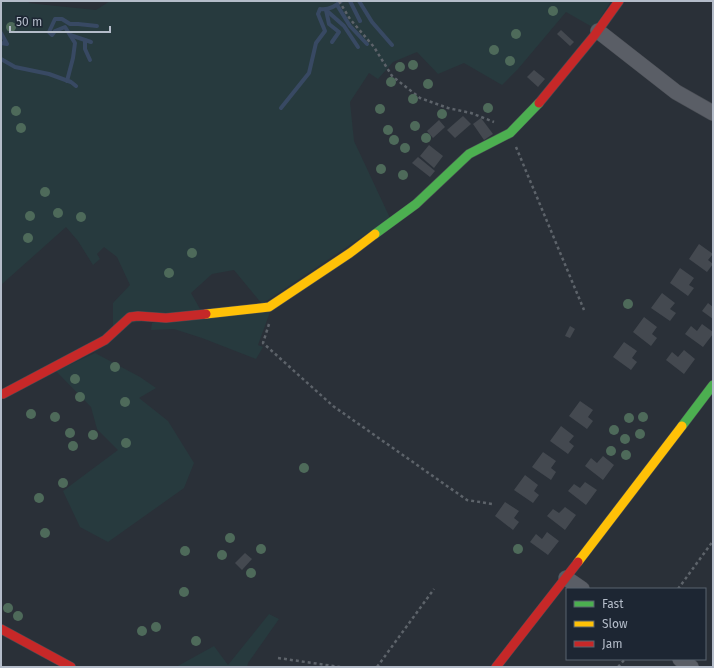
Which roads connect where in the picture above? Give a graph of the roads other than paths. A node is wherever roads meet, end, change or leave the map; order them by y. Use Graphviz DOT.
graph roads {
  1 [pos="619,1"];
  2 [pos="598,30"];
  3 [pos="713,113"];
  4 [pos="713,385"];
  5 [pos="3,394"];
  6 [pos="566,578"];
  7 [pos="581,588"];
  8 [pos="1,629"];
  9 [pos="681,660"];
  10 [pos="71,667"];
  11 [pos="496,667"];
  12 [pos="691,667"];
  1 -- 2 [label="street"];
  2 -- 3 [label="street"];
  2 -- 5 [label="street"];
  4 -- 6 [label="street"];
  6 -- 7 [label="street"];
  6 -- 11 [label="street"];
  8 -- 10 [label="street"];
  9 -- 12 [label="street"];
}
